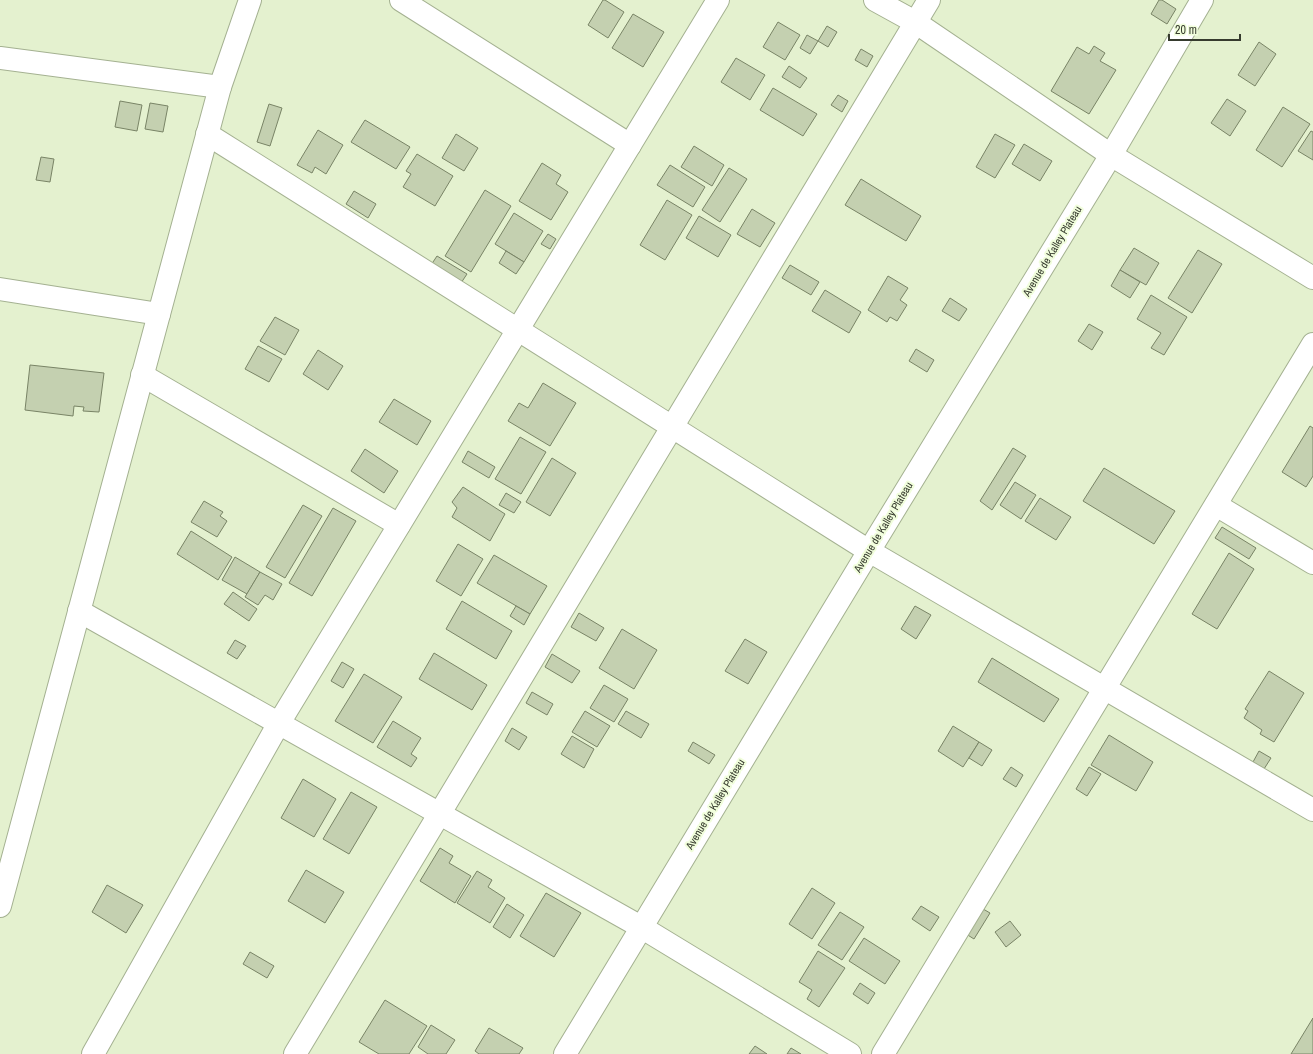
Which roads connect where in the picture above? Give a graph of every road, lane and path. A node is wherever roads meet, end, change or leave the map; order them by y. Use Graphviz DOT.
graph roads {
  1 [pos="250,0"];
  2 [pos="401,0"];
  3 [pos="718,0"];
  4 [pos="875,0"];
  5 [pos="929,0"];
  6 [pos="1202,0"];
  7 [pos="915,22"];
  8 [pos="0,58"];
  9 [pos="220,87"];
  10 [pos="207,134"];
  11 [pos="630,145"];
  12 [pos="1111,155"];
  13 [pos="1313,278"];
  14 [pos="0,289"];
  15 [pos="159,314"];
  16 [pos="517,330"];
  17 [pos="1313,344"];
  18 [pos="142,375"];
  19 [pos="672,427"];
  20 [pos="1216,505"];
  21 [pos="399,525"];
  22 [pos="869,551"];
  23 [pos="1313,564"];
  24 [pos="79,611"];
  25 [pos="1105,688"];
  26 [pos="279,723"];
  27 [pos="1313,810"];
  28 [pos="439,814"];
  29 [pos="0,906"];
  30 [pos="641,927"];
  31 [pos="93,1054"];
  32 [pos="294,1054"];
  33 [pos="565,1054"];
  34 [pos="850,1054"];
  35 [pos="883,1054"];
  1 -- 9 [label="street"];
  2 -- 11 [label="street"];
  3 -- 11 [label="street"];
  4 -- 7 [label="street"];
  5 -- 7 [label="street"];
  6 -- 12 [label="street, Avenue de Kalley Plateau"];
  7 -- 12 [label="street"];
  7 -- 19 [label="street"];
  8 -- 9 [label="street"];
  9 -- 10 [label="street"];
  10 -- 15 [label="street"];
  10 -- 16 [label="street"];
  11 -- 16 [label="street"];
  12 -- 13 [label="street"];
  12 -- 22 [label="street, Avenue de Kalley Plateau"];
  14 -- 15 [label="street"];
  15 -- 18 [label="street"];
  16 -- 19 [label="street"];
  16 -- 21 [label="street"];
  17 -- 20 [label="street"];
  18 -- 21 [label="street"];
  18 -- 24 [label="street"];
  19 -- 22 [label="street"];
  19 -- 28 [label="street"];
  20 -- 23 [label="street"];
  20 -- 25 [label="street"];
  21 -- 26 [label="street"];
  22 -- 25 [label="street"];
  22 -- 30 [label="street, Avenue de Kalley Plateau"];
  24 -- 26 [label="street"];
  24 -- 29 [label="street"];
  25 -- 27 [label="street"];
  25 -- 35 [label="street"];
  26 -- 28 [label="street"];
  26 -- 31 [label="street"];
  28 -- 30 [label="street"];
  28 -- 32 [label="street"];
  30 -- 33 [label="street, Avenue de Kalley Plateau"];
  30 -- 34 [label="street"];
}
